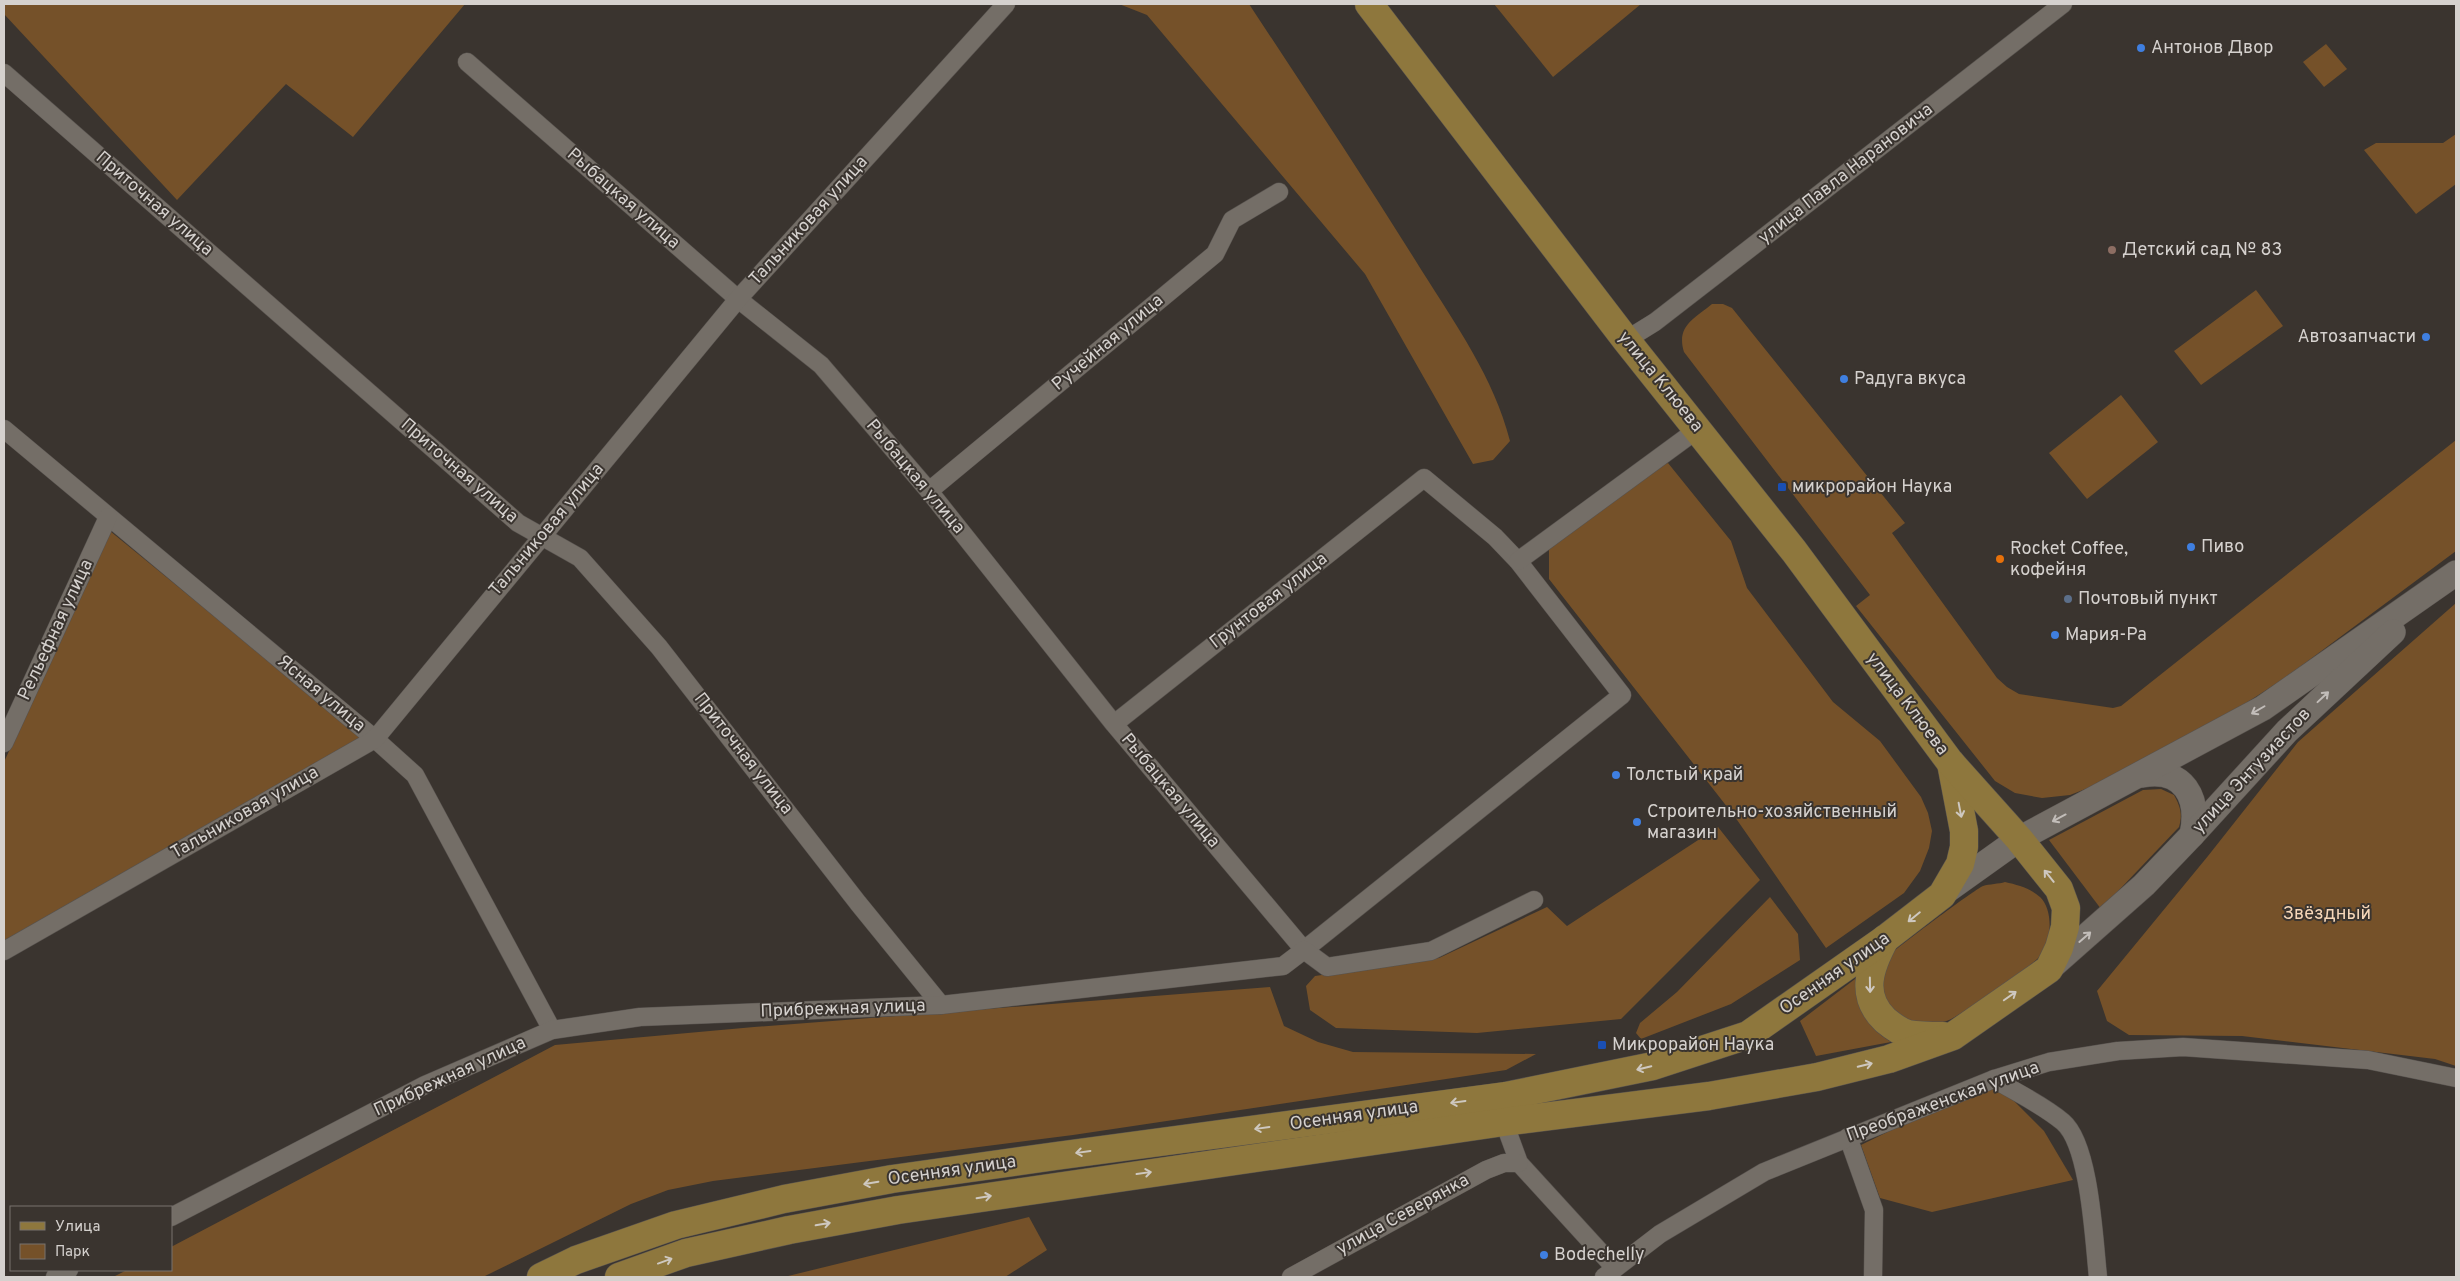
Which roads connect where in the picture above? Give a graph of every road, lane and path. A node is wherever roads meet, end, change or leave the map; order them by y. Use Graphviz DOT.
graph roads {
  1 [pos="1006,4"];
  2 [pos="1369,4"];
  3 [pos="2063,4"];
  4 [pos="467,62"];
  5 [pos="4,73"];
  6 [pos="1279,192"];
  7 [pos="738,300"];
  8 [pos="1626,340"];
  9 [pos="1698,428"];
  10 [pos="4,429"];
  11 [pos="929,491"];
  12 [pos="108,517"];
  13 [pos="542,536"];
  14 [pos="1518,561"];
  15 [pos="2456,573"];
  16 [pos="1114,724"];
  17 [pos="375,739"];
  18 [pos="4,743"];
  19 [pos="1950,762"];
  20 [pos="2142,775"];
  21 [pos="2102,796"];
  22 [pos="2192,835"];
  23 [pos="2019,839"];
  24 [pos="1942,894"];
  25 [pos="1534,900"];
  26 [pos="1885,940"];
  27 [pos="1304,950"];
  28 [pos="4,951"];
  29 [pos="2049,969"];
  30 [pos="941,1005"];
  31 [pos="552,1030"];
  32 [pos="1954,1036"];
  33 [pos="2456,1078"];
  34 [pos="1994,1079"];
  35 [pos="1504,1122"];
  36 [pos="1848,1137"];
  37 [pos="1519,1163"];
  38 [pos="172,1216"];
  39 [pos="67,1271"];
  40 [pos="1609,1272"];
  41 [pos="55,1277"];
  42 [pos="541,1277"];
  43 [pos="619,1277"];
  44 [pos="1291,1277"];
  45 [pos="1873,1277"];
  46 [pos="2098,1277"];
  1 -- 7 [label="street, Тальниковая улица"];
  2 -- 8 [label="main road, улица Клюева"];
  3 -- 8 [label="street, улица Павла Нарановича"];
  4 -- 7 [label="street, Рыбацкая улица"];
  5 -- 13 [label="street, Приточная улица"];
  6 -- 11 [label="street, Ручейная улица"];
  7 -- 11 [label="street, Рыбацкая улица"];
  7 -- 13 [label="street, Тальниковая улица"];
  8 -- 9 [label="main road, улица Клюева"];
  9 -- 14 [label="street"];
  9 -- 19 [label="main road, улица Клюева"];
  10 -- 12 [label="street, Ясная улица"];
  11 -- 16 [label="street, Рыбацкая улица"];
  12 -- 17 [label="street, Ясная улица"];
  12 -- 18 [label="street, Рельефная улица"];
  13 -- 17 [label="street, Тальниковая улица"];
  13 -- 30 [label="street, Приточная улица"];
  14 -- 16 [label="street, Грунтовая улица"];
  14 -- 27 [label="street, Прибрежная улица"];
  15 -- 20 [label="main road, улица Энтузиастов, one-way"];
  22 -- 15 [label="main road, улица Энтузиастов, one-way"];
  16 -- 27 [label="street, Рыбацкая улица"];
  17 -- 28 [label="street, Тальниковая улица"];
  17 -- 31 [label="street, Ясная улица"];
  19 -- 23 [label="main road, улица Клюева"];
  19 -- 24 [label="main road, улица Клюева, one-way"];
  20 -- 21 [label="main road, улица Энтузиастов"];
  20 -- 22 [label="main road"];
  21 -- 23 [label="main road, Осенняя улица, one-way"];
  29 -- 22 [label="main road, улица Энтузиастов, one-way"];
  23 -- 24 [label="main road, Осенняя улица"];
  29 -- 23 [label="main road, улица Клюева, one-way"];
  24 -- 26 [label="main road, Осенняя улица, one-way"];
  25 -- 27 [label="street"];
  26 -- 32 [label="main road, one-way"];
  26 -- 42 [label="main road, Осенняя улица, one-way"];
  27 -- 30 [label="street, Прибрежная улица"];
  32 -- 29 [label="main road, Осенняя улица, one-way"];
  30 -- 31 [label="street, Прибрежная улица"];
  31 -- 38 [label="street, Прибрежная улица"];
  35 -- 32 [label="main road, Осенняя улица, one-way"];
  33 -- 34 [label="street, Преображенская улица"];
  34 -- 36 [label="street, Преображенская улица"];
  34 -- 46 [label="street"];
  35 -- 37 [label="street"];
  43 -- 35 [label="main road, Осенняя улица, one-way"];
  36 -- 40 [label="street, Преображенская улица"];
  36 -- 45 [label="street"];
  37 -- 40 [label="street"];
  37 -- 44 [label="street, улица Северянка"];
  39 -- 41 [label="street"];
}
